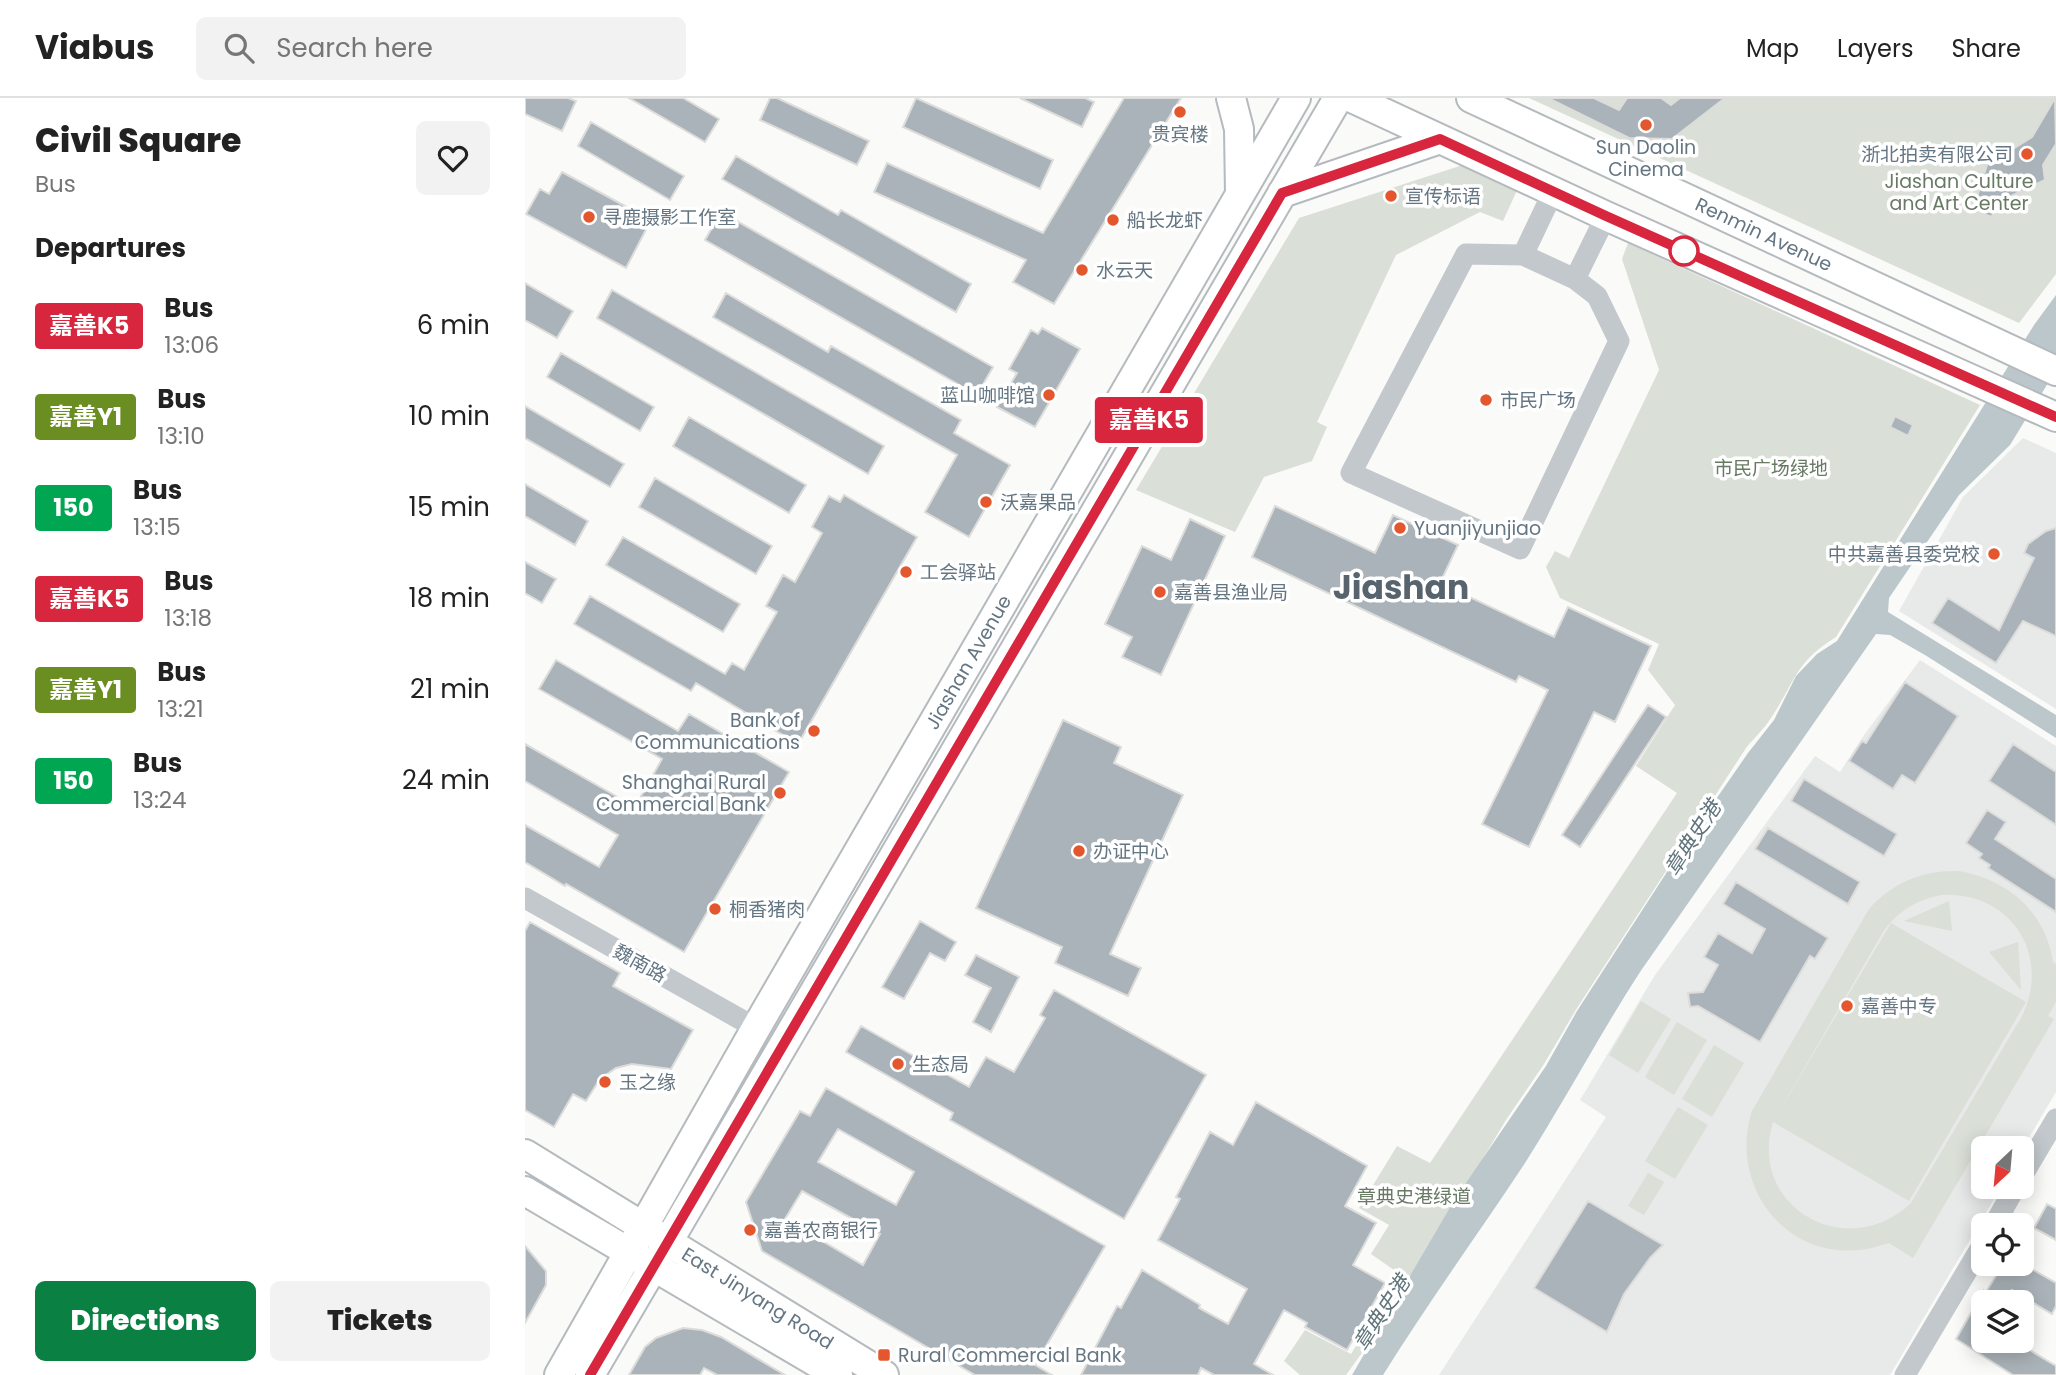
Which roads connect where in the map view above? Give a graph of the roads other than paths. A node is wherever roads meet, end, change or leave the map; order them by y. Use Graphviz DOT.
graph roads {
  1 [pos="1231,98"];
  2 [pos="1296,98"];
  3 [pos="1338,98"];
  4 [pos="1352,98"];
  5 [pos="1471,98"];
  6 [pos="1440,139"];
  7 [pos="1553,192"];
  8 [pos="1282,193"];
  9 [pos="1240,194"];
  10 [pos="1606,216"];
  11 [pos="1523,256"];
  12 [pos="1575,279"];
  13 [pos="2056,371"];
  14 [pos="2046,413"];
  15 [pos="525,898"];
  16 [pos="756,1028"];
  17 [pos="2055,1123"];
  18 [pos="525,1154"];
  19 [pos="2034,1157"];
  20 [pos="525,1191"];
  21 [pos="642,1226"];
  22 [pos="667,1241"];
  23 [pos="628,1251"];
  24 [pos="1971,1264"];
  25 [pos="653,1266"];
  26 [pos="559,1375"];
  27 [pos="590,1375"];
  28 [pos="838,1375"];
  29 [pos="884,1375"];
  30 [pos="1905,1375"];
  1 -- 9 [label="main road"];
  2 -- 9 [label="main road, Jiashan Avenue"];
  3 -- 8 [label="main road, Jiashan Avenue"];
  4 -- 6 [label="main road"];
  5 -- 13 [label="main road, Renmin Avenue"];
  6 -- 7 [label="main road"];
  6 -- 8 [label="main road"];
  7 -- 10 [label="main road"];
  7 -- 11 [label="street"];
  8 -- 22 [label="main road, Jiashan Avenue"];
  9 -- 16 [label="main road, Jiashan Avenue"];
  10 -- 12 [label="street"];
  10 -- 14 [label="main road"];
  11 -- 12 [label="street"];
  11 -- 12 [label="street"];
  15 -- 16 [label="street, 魏南路"];
  16 -- 21 [label="main road, Jiashan Avenue"];
  17 -- 19 [label="street"];
  18 -- 21 [label="main road, East Jinyang Road"];
  20 -- 23 [label="main road, East Jinyang Road"];
  21 -- 22 [label="main road, East Jinyang Road"];
  21 -- 23 [label="main road, Jiashan Avenue"];
  22 -- 25 [label="main road, Jiashan Avenue"];
  22 -- 29 [label="main road, East Jinyang Road"];
  23 -- 25 [label="main road, East Jinyang Road"];
  23 -- 26 [label="main road, Jiashan Avenue"];
  24 -- 30 [label="street"];
  25 -- 27 [label="main road, Jiashan Avenue"];
  25 -- 28 [label="main road, East Jinyang Road"];
}
